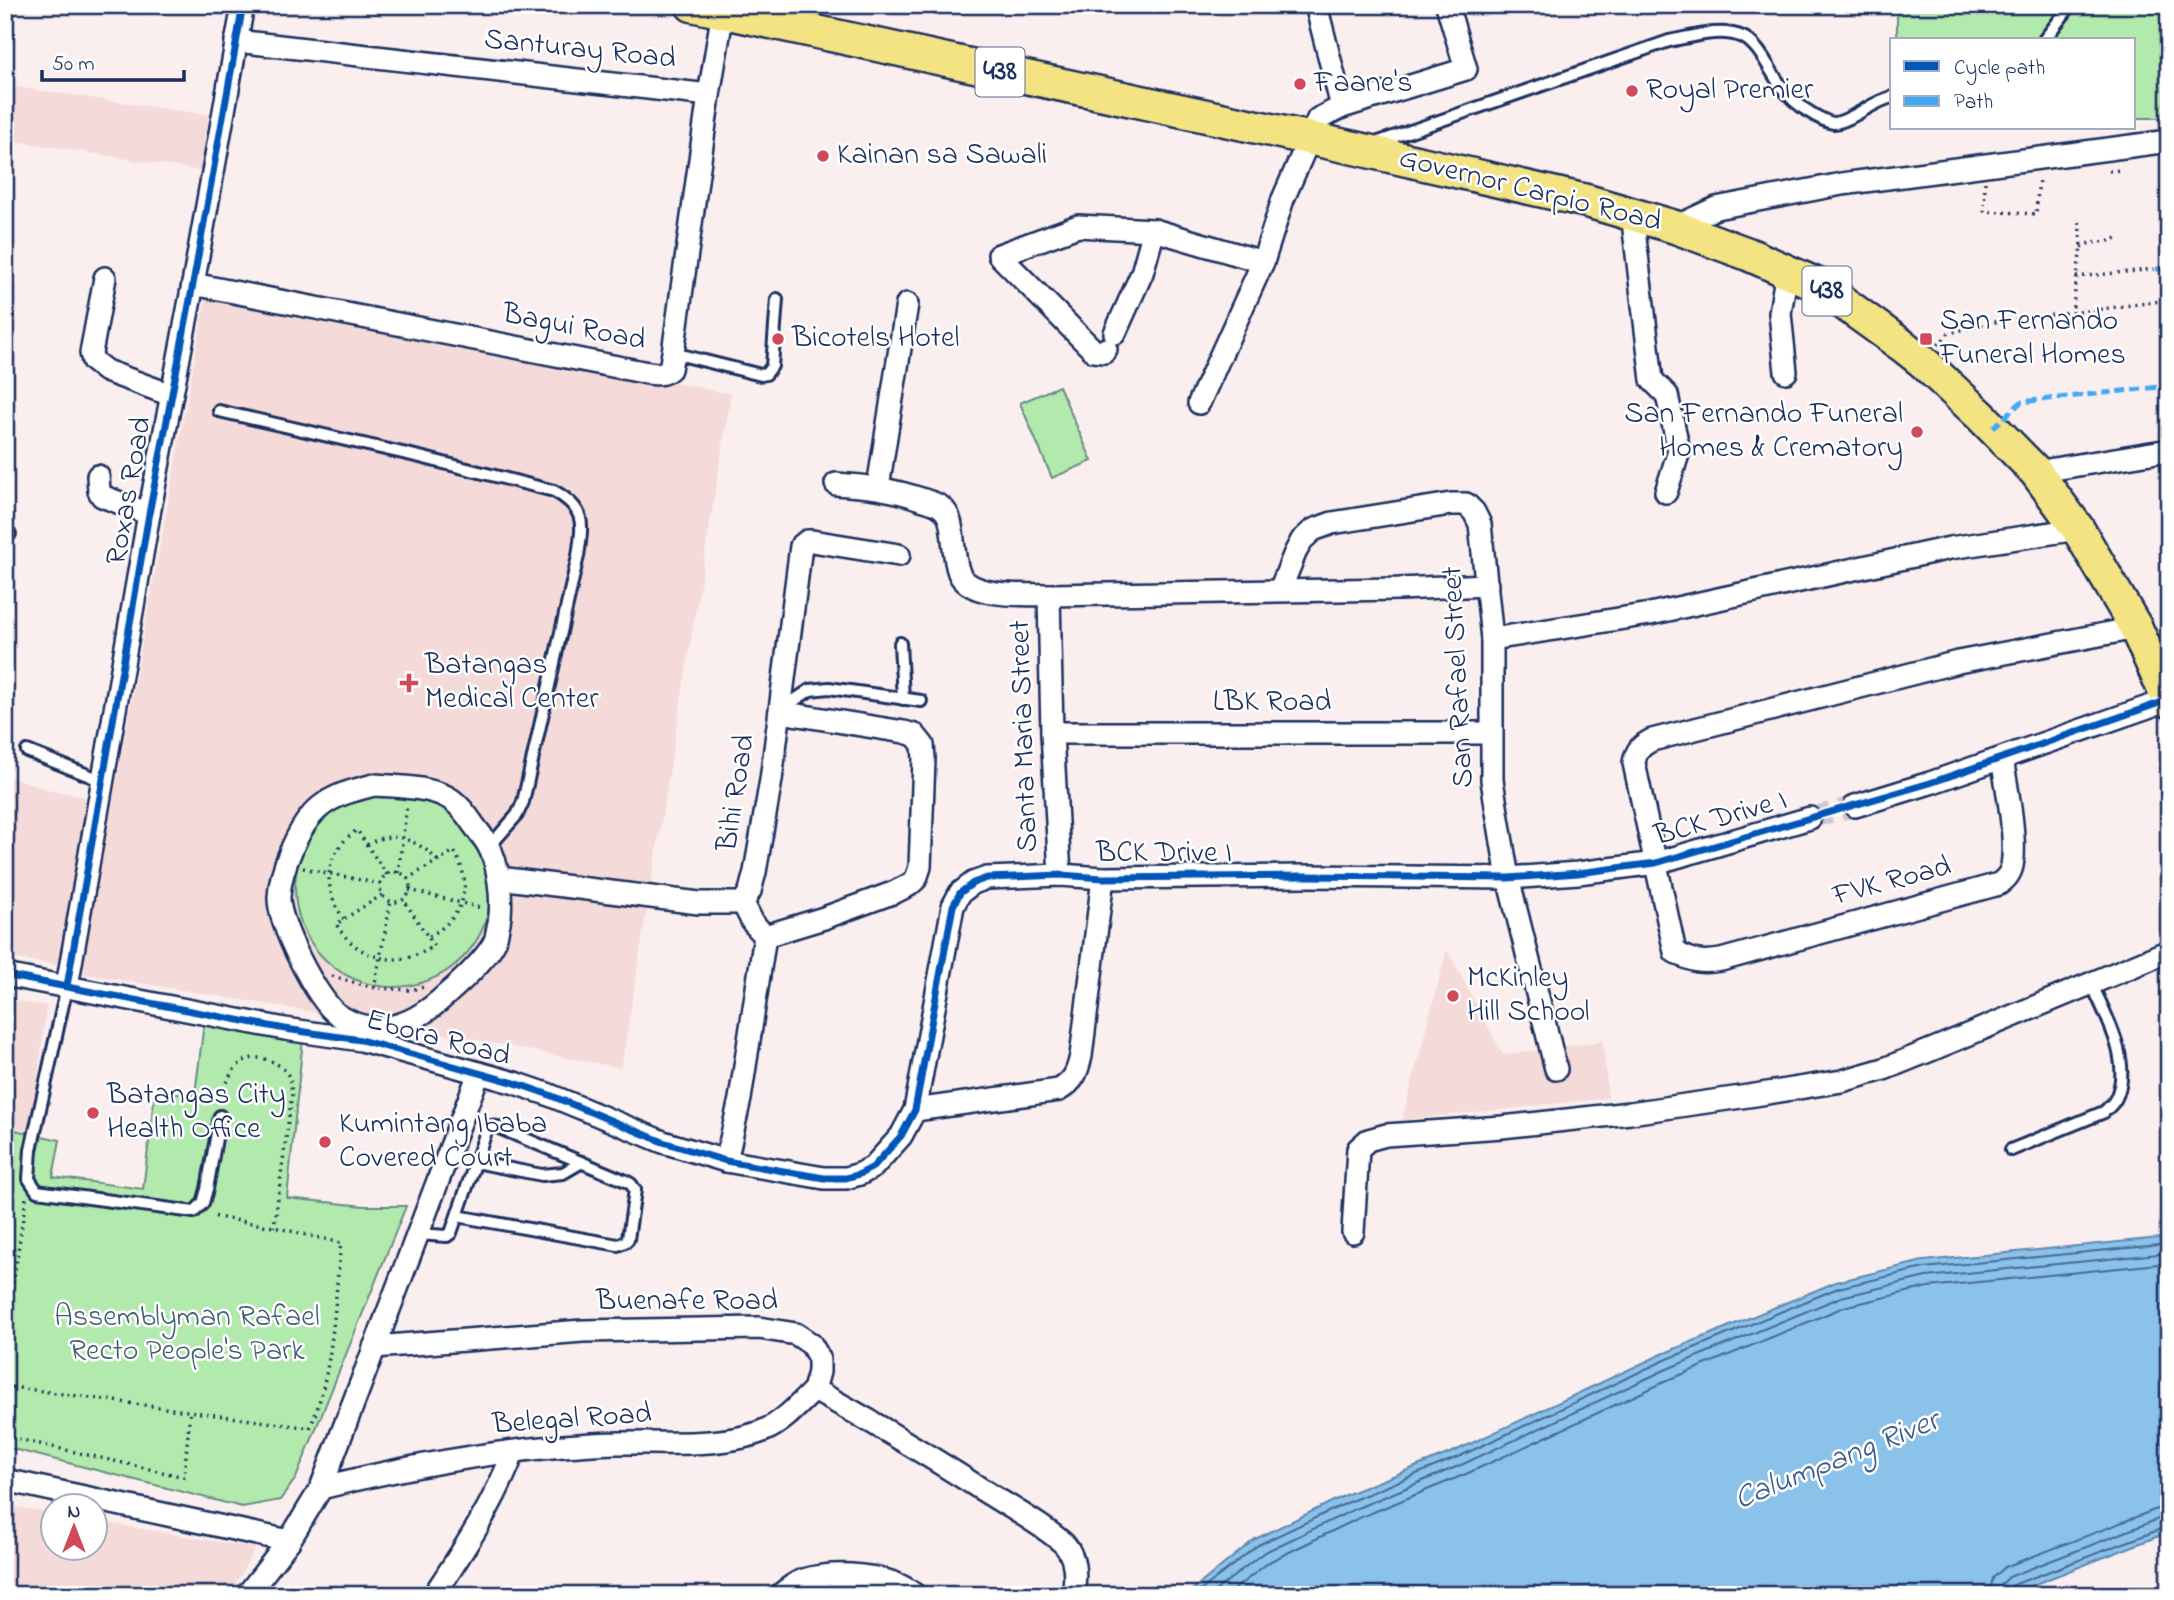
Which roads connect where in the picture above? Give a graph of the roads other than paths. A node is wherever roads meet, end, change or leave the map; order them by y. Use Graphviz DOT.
graph roads {
  1 [pos="243,5"];
  2 [pos="1315,5"];
  3 [pos="1447,5"];
  4 [pos="2071,5"];
  5 [pos="713,8"];
  6 [pos="2046,38"];
  7 [pos="236,41"];
  8 [pos="709,95"];
  9 [pos="1890,98"];
  10 [pos="1342,107"];
  11 [pos="1308,138"];
  12 [pos="2169,141"];
  13 [pos="1359,149"];
  14 [pos="1632,213"];
  15 [pos="1675,227"];
  16 [pos="1154,230"];
  17 [pos="1263,262"];
  18 [pos="1787,271"];
  19 [pos="105,278"];
  20 [pos="193,284"];
  21 [pos="778,299"];
  22 [pos="907,304"];
  23 [pos="673,353"];
  24 [pos="1786,372"];
  25 [pos="171,396"];
  26 [pos="1199,403"];
  27 [pos="219,411"];
  28 [pos="2169,450"];
  29 [pos="2036,472"];
  30 [pos="98,476"];
  31 [pos="836,484"];
  32 [pos="878,487"];
  33 [pos="1666,492"];
  34 [pos="149,514"];
  35 [pos="2078,529"];
  36 [pos="899,555"];
  37 [pos="1487,585"];
  38 [pos="1280,590"];
  39 [pos="1049,595"];
  40 [pos="2136,628"];
  41 [pos="1492,639"];
  42 [pos="900,643"];
  43 [pos="2162,668"];
  44 [pos="903,699"];
  45 [pos="921,701"];
  46 [pos="2169,701"];
  47 [pos="780,708"];
  48 [pos="1052,733"];
  49 [pos="1491,733"];
  50 [pos="27,751"];
  51 [pos="2002,759"];
  52 [pos="103,781"];
  53 [pos="1855,806"];
  54 [pos="1810,818"];
  55 [pos="489,847"];
  56 [pos="1656,863"];
  57 [pos="1060,874"];
  58 [pos="499,878"];
  59 [pos="1103,878"];
  60 [pos="1508,878"];
  61 [pos="743,903"];
  62 [pos="765,936"];
  63 [pos="2169,951"];
  64 [pos="5,975"];
  65 [pos="2091,983"];
  66 [pos="67,986"];
  67 [pos="362,1034"];
  68 [pos="1556,1069"];
  69 [pos="479,1073"];
  70 [pos="915,1110"];
  71 [pos="220,1116"];
  72 [pos="2011,1150"];
  73 [pos="726,1161"];
  74 [pos="475,1162"];
  75 [pos="582,1162"];
  76 [pos="457,1216"];
  77 [pos="1353,1232"];
  78 [pos="418,1234"];
  79 [pos="374,1347"];
  80 [pos="814,1390"];
  81 [pos="513,1453"];
  82 [pos="5,1480"];
  83 [pos="321,1488"];
  84 [pos="289,1541"];
  85 [pos="247,1595"];
  86 [pos="434,1595"];
  87 [pos="780,1595"];
  88 [pos="915,1595"];
  89 [pos="1073,1595"];
  1 -- 7 [label="street, Roxas Road"];
  2 -- 10 [label="street"];
  3 -- 10 [label="street"];
  4 -- 6 [label="lane"];
  5 -- 8 [label="street, Bagui Road"];
  5 -- 11 [label="main road, Governor Carpio Road / 438"];
  7 -- 8 [label="street, Santuray Road"];
  7 -- 20 [label="street, Roxas Road"];
  8 -- 23 [label="street, Bagui Road"];
  9 -- 13 [label="lane"];
  10 -- 11 [label="street"];
  11 -- 13 [label="main road, Governor Carpio Road / 438"];
  11 -- 17 [label="street"];
  12 -- 15 [label="street"];
  13 -- 14 [label="main road, Governor Carpio Road / 438"];
  14 -- 15 [label="main road, Governor Carpio Road / 438"];
  14 -- 33 [label="street"];
  15 -- 18 [label="main road, Governor Carpio Road / 438"];
  16 -- 16 [label="street"];
  16 -- 17 [label="street"];
  17 -- 26 [label="street"];
  18 -- 24 [label="street"];
  18 -- 29 [label="main road, Governor Carpio Road / 438"];
  19 -- 25 [label="street"];
  20 -- 23 [label="street, Bagui Road"];
  20 -- 25 [label="street, Roxas Road"];
  21 -- 23 [label="lane"];
  22 -- 32 [label="street"];
  25 -- 34 [label="street, Roxas Road"];
  27 -- 55 [label="lane"];
  28 -- 29 [label="street"];
  29 -- 35 [label="main road, Governor Carpio Road / 438"];
  30 -- 34 [label="street"];
  31 -- 32 [label="street"];
  32 -- 39 [label="street"];
  34 -- 52 [label="street, Roxas Road"];
  35 -- 40 [label="main road, Governor Carpio Road / 438"];
  35 -- 41 [label="street"];
  36 -- 47 [label="street, Bihi Road"];
  37 -- 38 [label="street"];
  37 -- 38 [label="street, San Rafael Street"];
  37 -- 41 [label="street, San Rafael Street"];
  38 -- 39 [label="street"];
  39 -- 48 [label="street, Santa Maria Street"];
  40 -- 43 [label="main road, Governor Carpio Road / 438"];
  40 -- 56 [label="street"];
  41 -- 49 [label="street, San Rafael Street"];
  42 -- 44 [label="lane"];
  43 -- 46 [label="main road, Governor Carpio Road / 438"];
  44 -- 45 [label="lane"];
  44 -- 47 [label="lane"];
  46 -- 51 [label="street"];
  47 -- 61 [label="street, Bihi Road"];
  47 -- 62 [label="street"];
  48 -- 49 [label="street, LBK Road"];
  48 -- 57 [label="street, Santa Maria Street"];
  49 -- 60 [label="street, San Rafael Street"];
  50 -- 52 [label="lane"];
  51 -- 53 [label="street"];
  51 -- 56 [label="street, FVK Road"];
  52 -- 66 [label="street, Roxas Road"];
  54 -- 56 [label="street, BCK Drive I"];
  55 -- 58 [label="street"];
  55 -- 67 [label="street"];
  56 -- 60 [label="street, BCK Drive I"];
  57 -- 59 [label="street, BCK Drive I"];
  57 -- 70 [label="street, BCK Drive I"];
  58 -- 61 [label="street"];
  58 -- 67 [label="street"];
  59 -- 60 [label="street, BCK Drive I"];
  59 -- 70 [label="street"];
  60 -- 68 [label="street, San Rafael Street"];
  61 -- 62 [label="street"];
  62 -- 73 [label="street"];
  63 -- 65 [label="street"];
  64 -- 66 [label="street, Ebora Road"];
  65 -- 72 [label="lane"];
  65 -- 77 [label="street"];
  66 -- 67 [label="street, Ebora Road"];
  66 -- 71 [label="lane"];
  67 -- 69 [label="street, Ebora Road"];
  69 -- 73 [label="street, Ebora Road"];
  69 -- 78 [label="street"];
  70 -- 73 [label="street, BCK Drive I"];
  74 -- 75 [label="lane"];
  74 -- 75 [label="lane"];
  74 -- 76 [label="lane"];
  75 -- 76 [label="lane"];
  76 -- 78 [label="lane"];
  78 -- 79 [label="street"];
  79 -- 80 [label="street, Buenafe Road"];
  79 -- 83 [label="street"];
  80 -- 81 [label="street, Belegal Road"];
  80 -- 89 [label="street"];
  81 -- 83 [label="street, Belegal Road"];
  81 -- 86 [label="street"];
  82 -- 84 [label="street"];
  83 -- 84 [label="street"];
  84 -- 85 [label="street"];
  87 -- 88 [label="street"];
}
